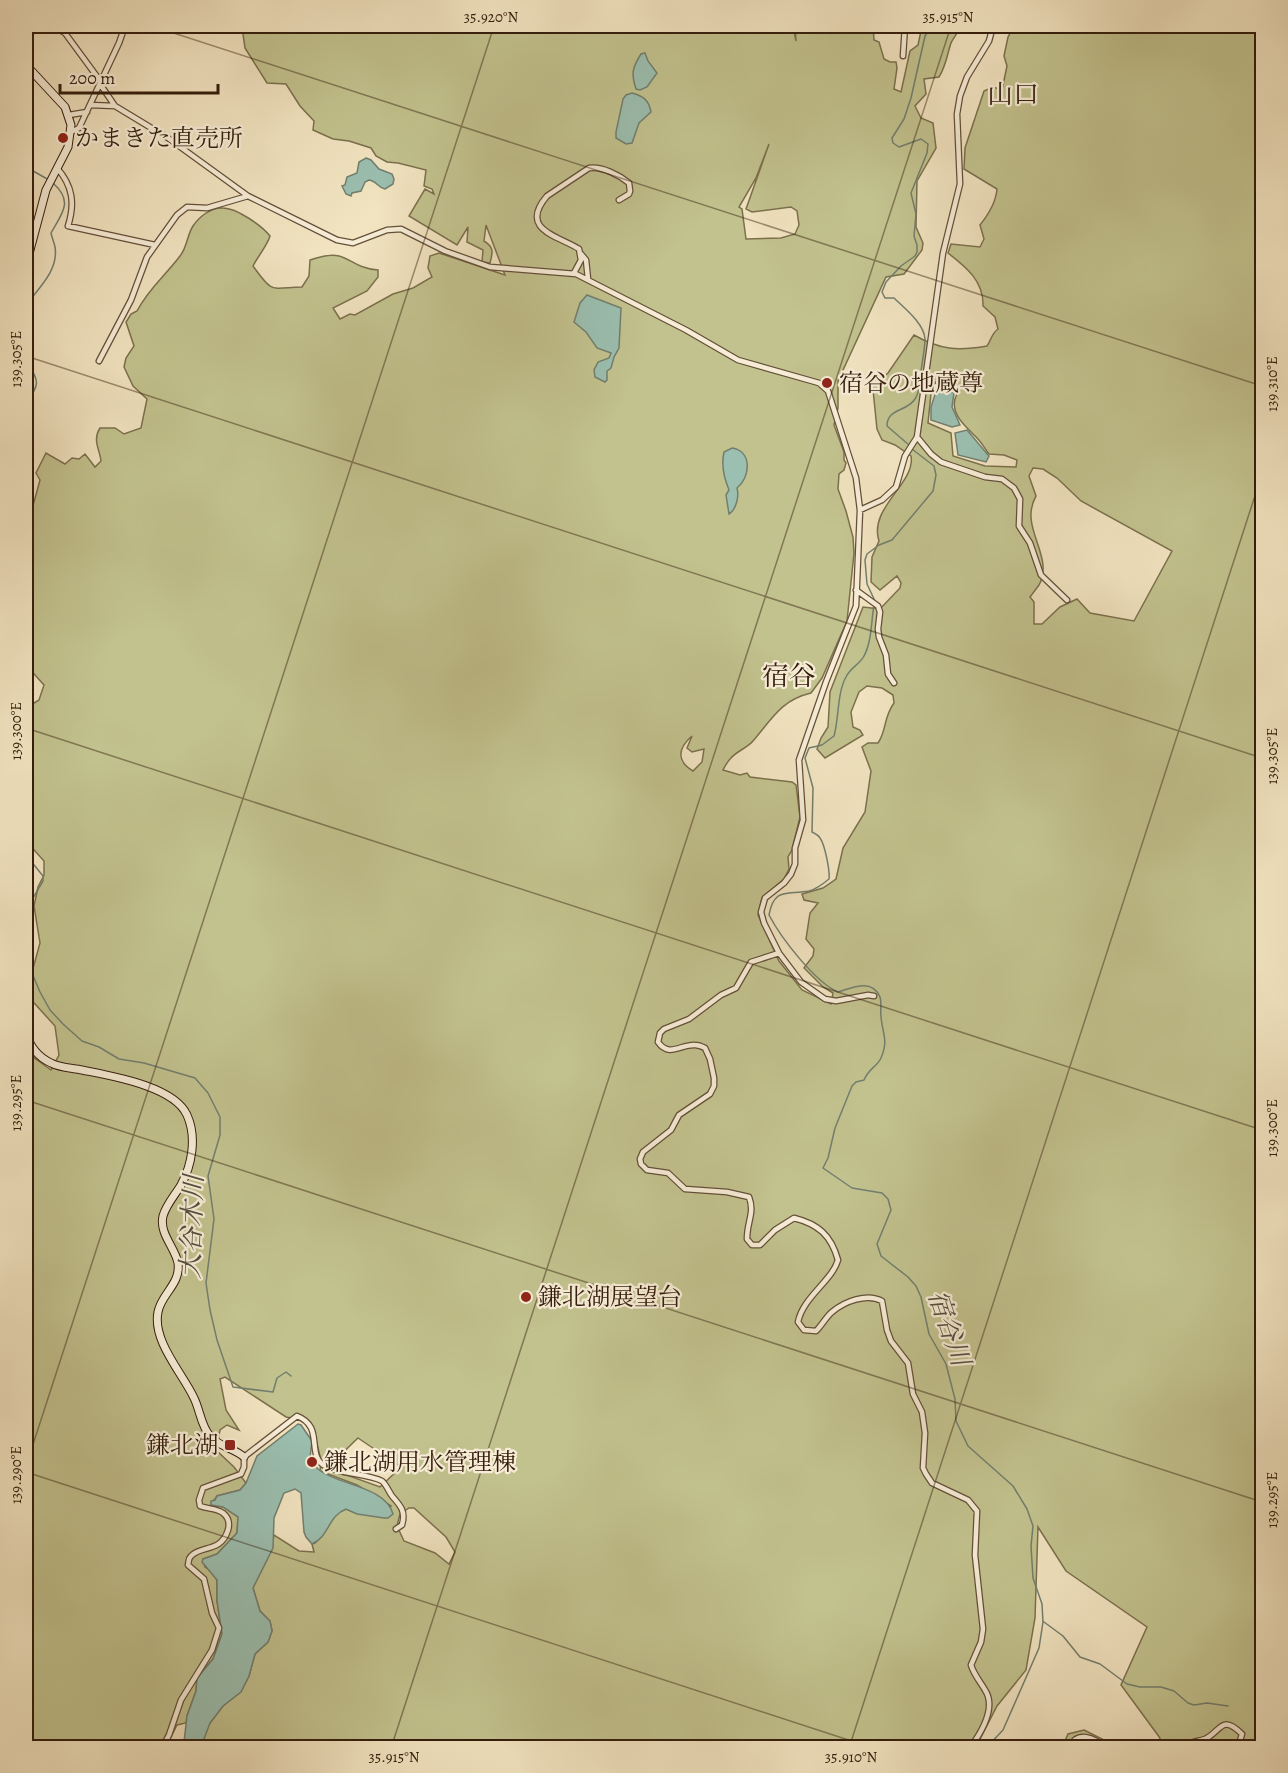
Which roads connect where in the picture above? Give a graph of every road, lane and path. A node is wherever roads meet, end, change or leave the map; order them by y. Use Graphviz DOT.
graph roads {
  1 [pos="53,26"];
  2 [pos="125,26"];
  3 [pos="905,26"];
  4 [pos="993,26"];
  5 [pos="903,56"];
  6 [pos="26,65"];
  7 [pos="101,83"];
  8 [pos="90,105"];
  9 [pos="115,106"];
  10 [pos="87,112"];
  11 [pos="69,115"];
  12 [pos="71,132"];
  13 [pos="57,168"];
  14 [pos="248,196"];
  15 [pos="619,200"];
  16 [pos="155,245"];
  17 [pos="581,254"];
  18 [pos="26,265"];
  19 [pos="574,273"];
  20 [pos="588,279"];
  21 [pos="99,361"];
  22 [pos="917,437"];
  23 [pos="860,510"];
  24 [pos="856,590"];
  25 [pos="1067,600"];
  26 [pos="894,683"];
  27 [pos="779,953"];
  28 [pos="874,996"];
  29 [pos="26,1033"];
  30 [pos="244,1457"];
  31 [pos="396,1529"];
  32 [pos="162,1748"];
  33 [pos="970,1748"];
  34 [pos="1069,1748"];
  35 [pos="1106,1748"];
  36 [pos="1183,1748"];
  37 [pos="1238,1748"];
  1 -- 7 [label="street"];
  2 -- 7 [label="street"];
  3 -- 5 [label="street"];
  4 -- 22 [label="street"];
  6 -- 11 [label="main road"];
  7 -- 8 [label="street"];
  7 -- 9 [label="street"];
  8 -- 9 [label="street"];
  8 -- 10 [label="street"];
  9 -- 14 [label="street"];
  10 -- 11 [label="street"];
  10 -- 12 [label="street"];
  11 -- 12 [label="main road"];
  12 -- 13 [label="main road"];
  13 -- 16 [label="street"];
  13 -- 18 [label="main road"];
  14 -- 16 [label="street"];
  14 -- 19 [label="street"];
  15 -- 17 [label="street"];
  16 -- 21 [label="street"];
  17 -- 19 [label="street"];
  17 -- 20 [label="street"];
  19 -- 20 [label="street"];
  20 -- 23 [label="street"];
  22 -- 23 [label="street"];
  22 -- 25 [label="street"];
  23 -- 24 [label="street"];
  24 -- 26 [label="street"];
  24 -- 27 [label="street"];
  27 -- 28 [label="street"];
  27 -- 33 [label="street"];
  29 -- 30 [label="main road"];
  30 -- 31 [label="street"];
  30 -- 32 [label="street"];
  34 -- 35 [label="street"];
  36 -- 37 [label="street"];
}
